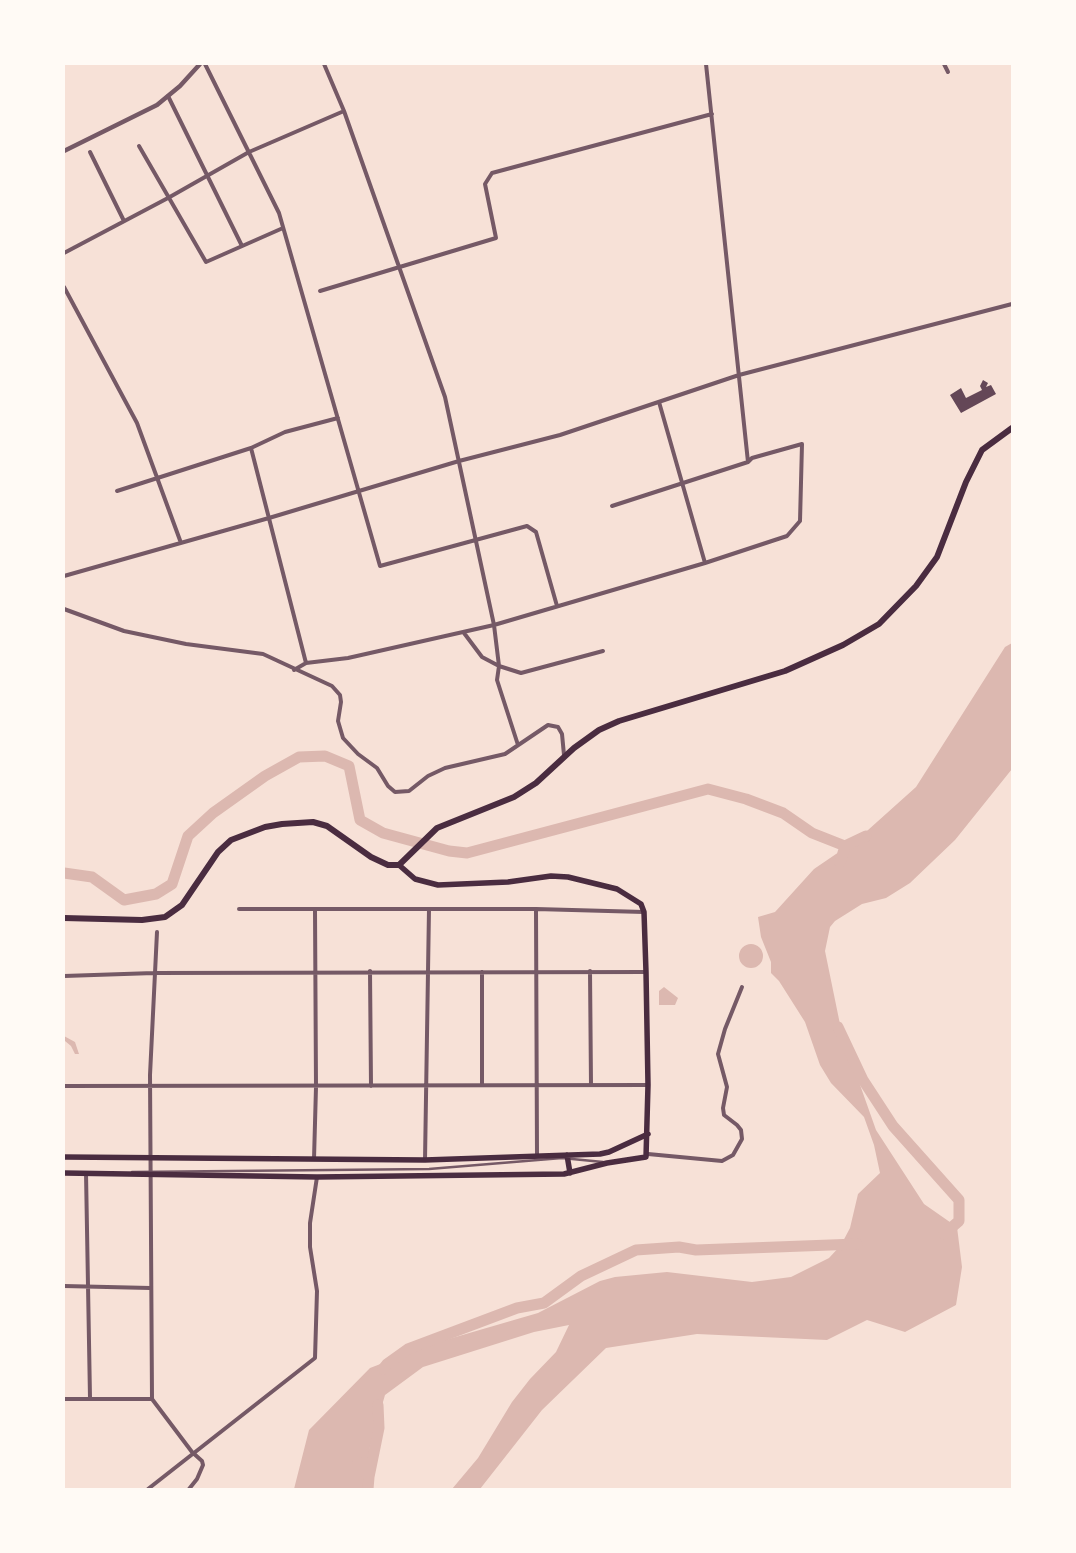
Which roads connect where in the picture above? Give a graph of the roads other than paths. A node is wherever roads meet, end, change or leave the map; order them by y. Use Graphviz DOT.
graph roads {
  1 [pos="200,64"];
  2 [pos="205,64"];
  3 [pos="324,64"];
  4 [pos="706,64"];
  5 [pos="944,64"];
  6 [pos="948,72"];
  7 [pos="168,96"];
  8 [pos="344,111"];
  9 [pos="712,114"];
  10 [pos="140,146"];
  11 [pos="64,151"];
  12 [pos="90,152"];
  13 [pos="249,152"];
  14 [pos="207,175"];
  15 [pos="168,198"];
  16 [pos="124,221"];
  17 [pos="283,228"];
  18 [pos="242,246"];
  19 [pos="64,253"];
  20 [pos="398,266"];
  21 [pos="64,287"];
  22 [pos="320,291"];
  23 [pos="1012,304"];
  24 [pos="739,375"];
  25 [pos="659,402"];
  26 [pos="338,418"];
  27 [pos="1012,428"];
  28 [pos="251,448"];
  29 [pos="458,461"];
  30 [pos="748,462"];
  31 [pos="157,479"];
  32 [pos="682,482"];
  33 [pos="117,491"];
  34 [pos="359,491"];
  35 [pos="612,506"];
  36 [pos="269,518"];
  37 [pos="476,542"];
  38 [pos="181,543"];
  39 [pos="705,563"];
  40 [pos="64,576"];
  41 [pos="557,606"];
  42 [pos="64,609"];
  43 [pos="494,625"];
  44 [pos="464,633"];
  45 [pos="603,651"];
  46 [pos="306,663"];
  47 [pos="499,666"];
  48 [pos="294,670"];
  49 [pos="518,745"];
  50 [pos="564,756"];
  51 [pos="398,864"];
  52 [pos="239,909"];
  53 [pos="429,909"];
  54 [pos="536,909"];
  55 [pos="315,910"];
  56 [pos="644,912"];
  57 [pos="64,918"];
  58 [pos="157,932"];
  59 [pos="590,971"];
  60 [pos="154,972"];
  61 [pos="316,972"];
  62 [pos="370,972"];
  63 [pos="482,972"];
  64 [pos="536,972"];
  65 [pos="646,972"];
  66 [pos="427,973"];
  67 [pos="64,976"];
  68 [pos="742,987"];
  69 [pos="482,1085"];
  70 [pos="591,1085"];
  71 [pos="648,1085"];
  72 [pos="64,1086"];
  73 [pos="150,1086"];
  74 [pos="371,1086"];
  75 [pos="427,1086"];
  76 [pos="536,1086"];
  77 [pos="316,1087"];
  78 [pos="648,1134"];
  79 [pos="648,1154"];
  80 [pos="567,1155"];
  81 [pos="536,1156"];
  82 [pos="64,1158"];
  83 [pos="152,1159"];
  84 [pos="314,1159"];
  85 [pos="426,1160"];
  86 [pos="607,1163"];
  87 [pos="64,1172"];
  88 [pos="86,1172"];
  89 [pos="152,1173"];
  90 [pos="570,1174"];
  91 [pos="317,1177"];
  92 [pos="64,1286"];
  93 [pos="88,1287"];
  94 [pos="150,1288"];
  95 [pos="90,1398"];
  96 [pos="64,1399"];
  97 [pos="152,1399"];
  98 [pos="192,1452"];
  99 [pos="148,1489"];
  100 [pos="189,1489"];
  1 -- 7 [label="street"];
  2 -- 13 [label="street"];
  3 -- 8 [label="street"];
  4 -- 9 [label="street"];
  5 -- 6 [label="street"];
  7 -- 11 [label="street"];
  7 -- 14 [label="street"];
  8 -- 13 [label="street"];
  8 -- 20 [label="street"];
  9 -- 20 [label="street"];
  9 -- 24 [label="street"];
  10 -- 15 [label="street"];
  12 -- 16 [label="street"];
  13 -- 14 [label="street"];
  13 -- 17 [label="street"];
  14 -- 15 [label="street"];
  14 -- 18 [label="street"];
  15 -- 16 [label="street"];
  15 -- 18 [label="street"];
  16 -- 19 [label="street"];
  17 -- 18 [label="street"];
  17 -- 26 [label="street"];
  20 -- 22 [label="street"];
  20 -- 29 [label="street"];
  21 -- 31 [label="street"];
  23 -- 24 [label="street"];
  24 -- 25 [label="street"];
  24 -- 30 [label="street"];
  25 -- 29 [label="street"];
  25 -- 32 [label="street"];
  26 -- 28 [label="street"];
  26 -- 34 [label="street"];
  27 -- 50 [label="highway"];
  28 -- 31 [label="street"];
  28 -- 36 [label="street"];
  29 -- 34 [label="street"];
  29 -- 37 [label="street"];
  30 -- 32 [label="street"];
  30 -- 39 [label="street"];
  31 -- 33 [label="street"];
  31 -- 38 [label="street"];
  32 -- 35 [label="street"];
  32 -- 39 [label="street"];
  34 -- 36 [label="street"];
  34 -- 37 [label="street"];
  36 -- 38 [label="street"];
  36 -- 46 [label="street"];
  37 -- 41 [label="street"];
  37 -- 43 [label="street"];
  38 -- 40 [label="street"];
  39 -- 41 [label="street"];
  41 -- 43 [label="street"];
  42 -- 48 [label="street"];
  43 -- 44 [label="street"];
  43 -- 47 [label="street"];
  44 -- 46 [label="street"];
  44 -- 47 [label="street"];
  45 -- 47 [label="street"];
  46 -- 48 [label="street"];
  47 -- 49 [label="street"];
  48 -- 49 [label="street"];
  49 -- 50 [label="street"];
  50 -- 51 [label="highway"];
  51 -- 56 [label="main road"];
  51 -- 57 [label="highway"];
  52 -- 55 [label="street"];
  53 -- 54 [label="street"];
  53 -- 55 [label="street"];
  53 -- 66 [label="street"];
  54 -- 56 [label="street"];
  54 -- 64 [label="street"];
  55 -- 61 [label="street"];
  56 -- 65 [label="main road"];
  58 -- 60 [label="street"];
  59 -- 64 [label="street"];
  59 -- 65 [label="street"];
  59 -- 70 [label="street"];
  60 -- 61 [label="street"];
  60 -- 67 [label="street"];
  60 -- 73 [label="street"];
  61 -- 62 [label="street"];
  61 -- 77 [label="street"];
  62 -- 66 [label="street"];
  62 -- 74 [label="street"];
  63 -- 64 [label="street"];
  63 -- 66 [label="street"];
  63 -- 69 [label="street"];
  64 -- 76 [label="street"];
  65 -- 71 [label="main road"];
  66 -- 75 [label="street"];
  68 -- 79 [label="street"];
  69 -- 75 [label="street"];
  69 -- 76 [label="street"];
  70 -- 71 [label="street"];
  70 -- 76 [label="street"];
  71 -- 78 [label="main road"];
  72 -- 73 [label="street"];
  73 -- 77 [label="street"];
  73 -- 83 [label="street"];
  74 -- 75 [label="street"];
  74 -- 77 [label="street"];
  75 -- 85 [label="street"];
  76 -- 81 [label="street"];
  77 -- 84 [label="street"];
  78 -- 79 [label="main road"];
  78 -- 80 [label="main road"];
  79 -- 86 [label="main road"];
  80 -- 81 [label="main road"];
  80 -- 90 [label="main road"];
  81 -- 85 [label="main road"];
  82 -- 83 [label="main road"];
  83 -- 84 [label="main road"];
  83 -- 89 [label="street"];
  84 -- 85 [label="main road"];
  86 -- 89 [label="street"];
  86 -- 90 [label="main road"];
  87 -- 88 [label="main road"];
  88 -- 89 [label="main road"];
  88 -- 93 [label="street"];
  89 -- 91 [label="main road"];
  89 -- 94 [label="street"];
  90 -- 91 [label="main road"];
  91 -- 98 [label="street"];
  92 -- 93 [label="street"];
  93 -- 94 [label="street"];
  93 -- 95 [label="street"];
  94 -- 97 [label="street"];
  95 -- 96 [label="street"];
  95 -- 97 [label="street"];
  97 -- 98 [label="street"];
  98 -- 99 [label="street"];
  98 -- 100 [label="street"];
}
